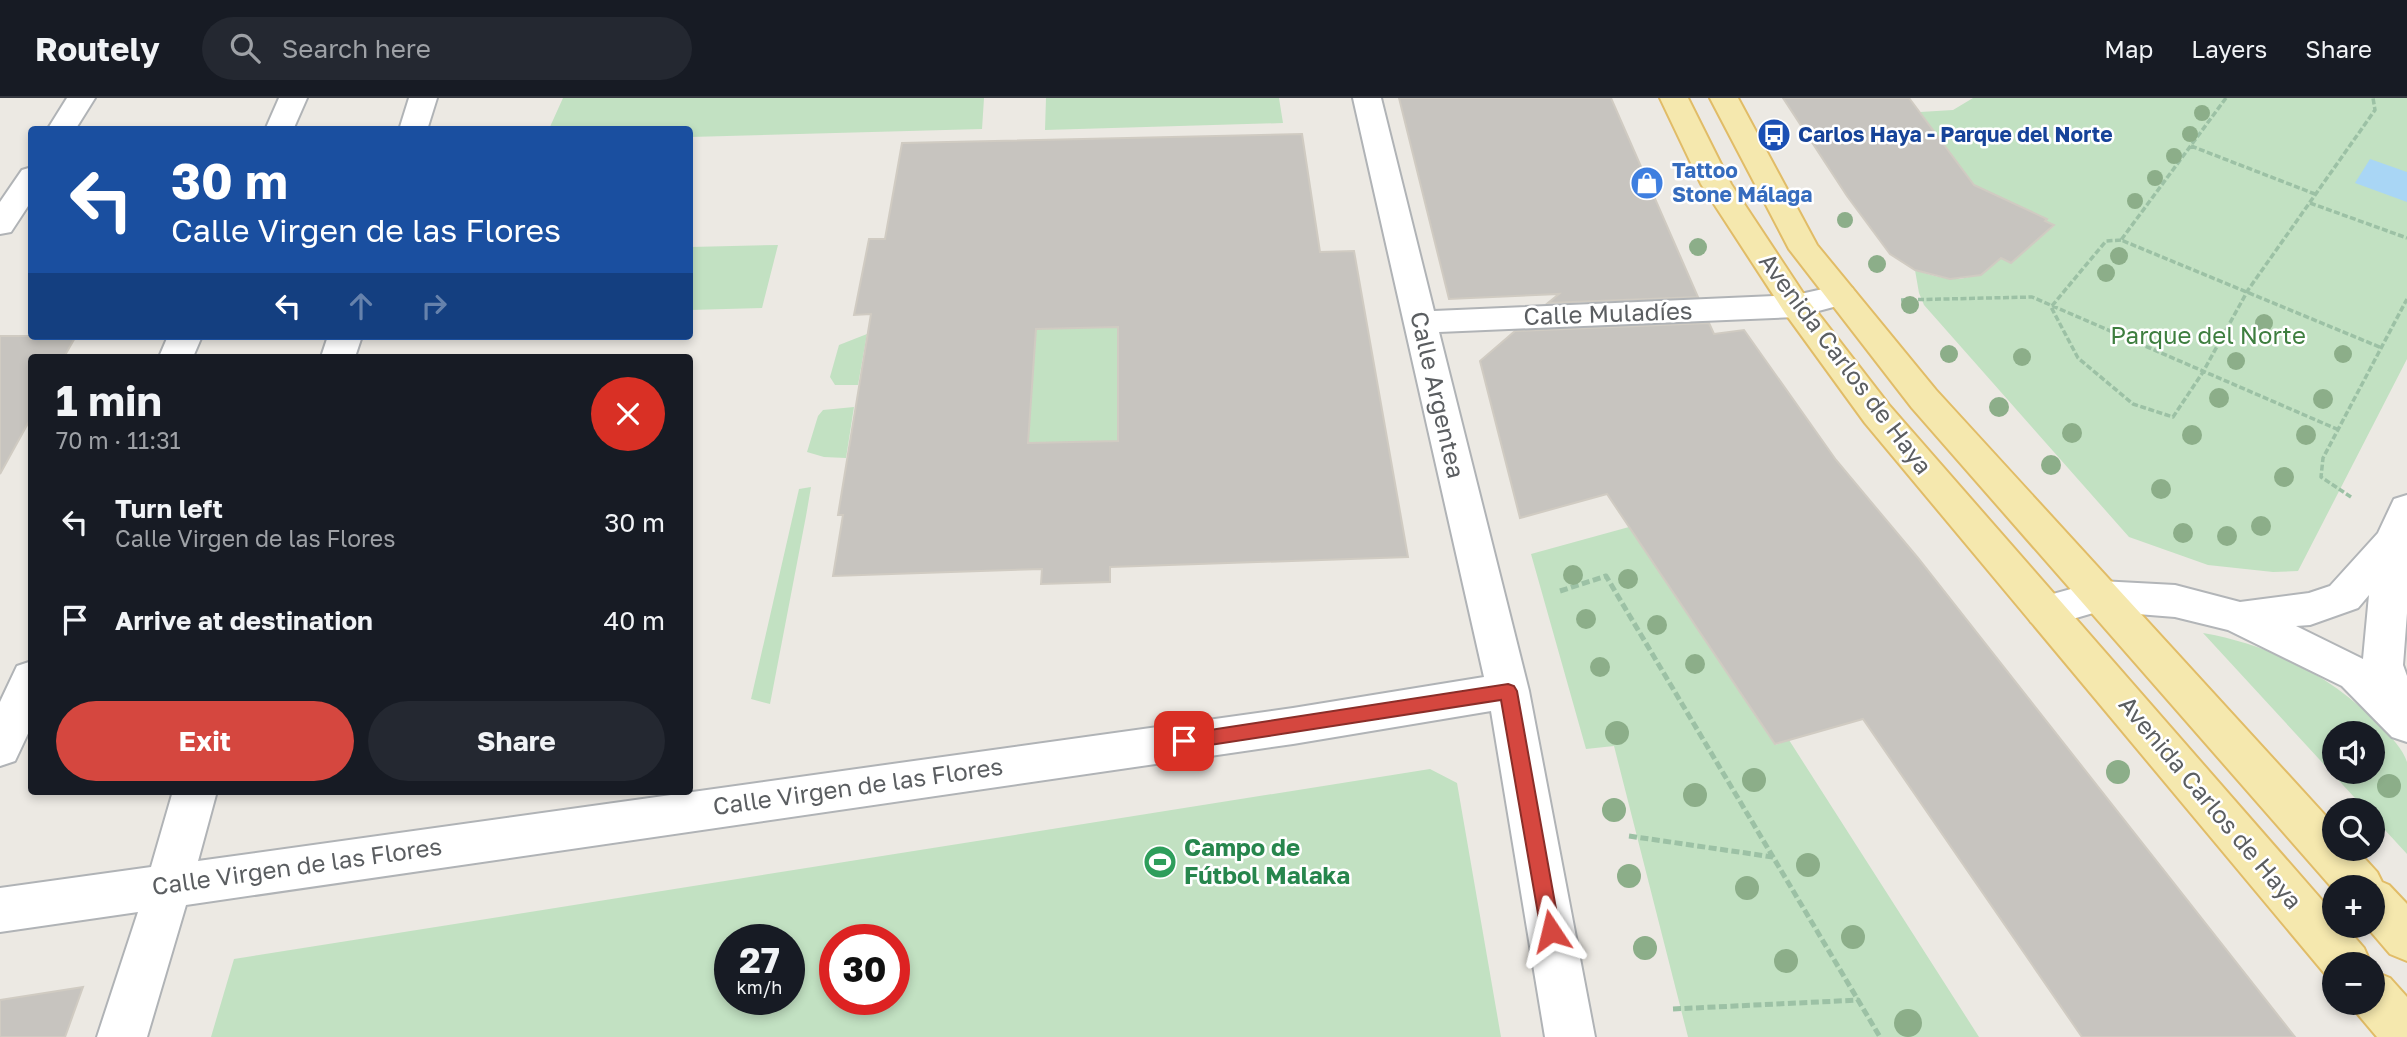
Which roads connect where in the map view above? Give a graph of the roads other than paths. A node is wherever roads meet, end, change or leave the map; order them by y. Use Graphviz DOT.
graph roads {
  1 [pos="81,98"];
  2 [pos="293,98"];
  3 [pos="423,98"];
  4 [pos="1367,98"];
  5 [pos="1674,98"];
  6 [pos="1724,98"];
  7 [pos="64,126"];
  8 [pos="281,126"];
  9 [pos="414,126"];
  10 [pos="28,182"];
  11 [pos="0,225"];
  12 [pos="1842,298"];
  13 [pos="1796,306"];
  14 [pos="1420,322"];
  15 [pos="2400,525"];
  16 [pos="2100,596"];
  17 [pos="2045,611"];
  18 [pos="2238,617"];
  19 [pos="28,687"];
  20 [pos="1508,691"];
  21 [pos="2403,720"];
  22 [pos="0,748"];
  23 [pos="194,795"];
  24 [pos="2350,875"];
  25 [pos="167,886"];
  26 [pos="0,910"];
  27 [pos="2385,913"];
  28 [pos="2407,938"];
  29 [pos="2337,952"];
  30 [pos="2385,1009"];
  31 [pos="2407,1034"];
  32 [pos="122,1037"];
  33 [pos="1570,1037"];
  1 -- 7 [label="street"];
  2 -- 8 [label="street"];
  3 -- 9 [label="street"];
  4 -- 14 [label="street, Calle Argentea"];
  5 -- 13 [label="main road, Avenida Carlos de Haya"];
  6 -- 12 [label="main road, Avenida Carlos de Haya"];
  10 -- 11 [label="street"];
  12 -- 13 [label="street, Calle Muladíes"];
  12 -- 16 [label="main road, Avenida Carlos de Haya"];
  13 -- 14 [label="street, Calle Muladíes"];
  13 -- 17 [label="main road, Avenida Carlos de Haya"];
  14 -- 20 [label="street, Calle Argentea"];
  15 -- 18 [label="street"];
  15 -- 21 [label="street"];
  16 -- 17 [label="street"];
  16 -- 18 [label="street"];
  16 -- 24 [label="main road, Avenida Carlos de Haya"];
  17 -- 29 [label="main road, Avenida Carlos de Haya"];
  18 -- 21 [label="street"];
  19 -- 22 [label="street"];
  20 -- 25 [label="street, Calle Virgen de las Flores"];
  20 -- 33 [label="street, Calle Argentea"];
  23 -- 25 [label="street"];
  25 -- 26 [label="street, Calle Virgen de las Flores"];
  25 -- 32 [label="street"];
  27 -- 28 [label="main road"];
  30 -- 31 [label="main road"];
}
